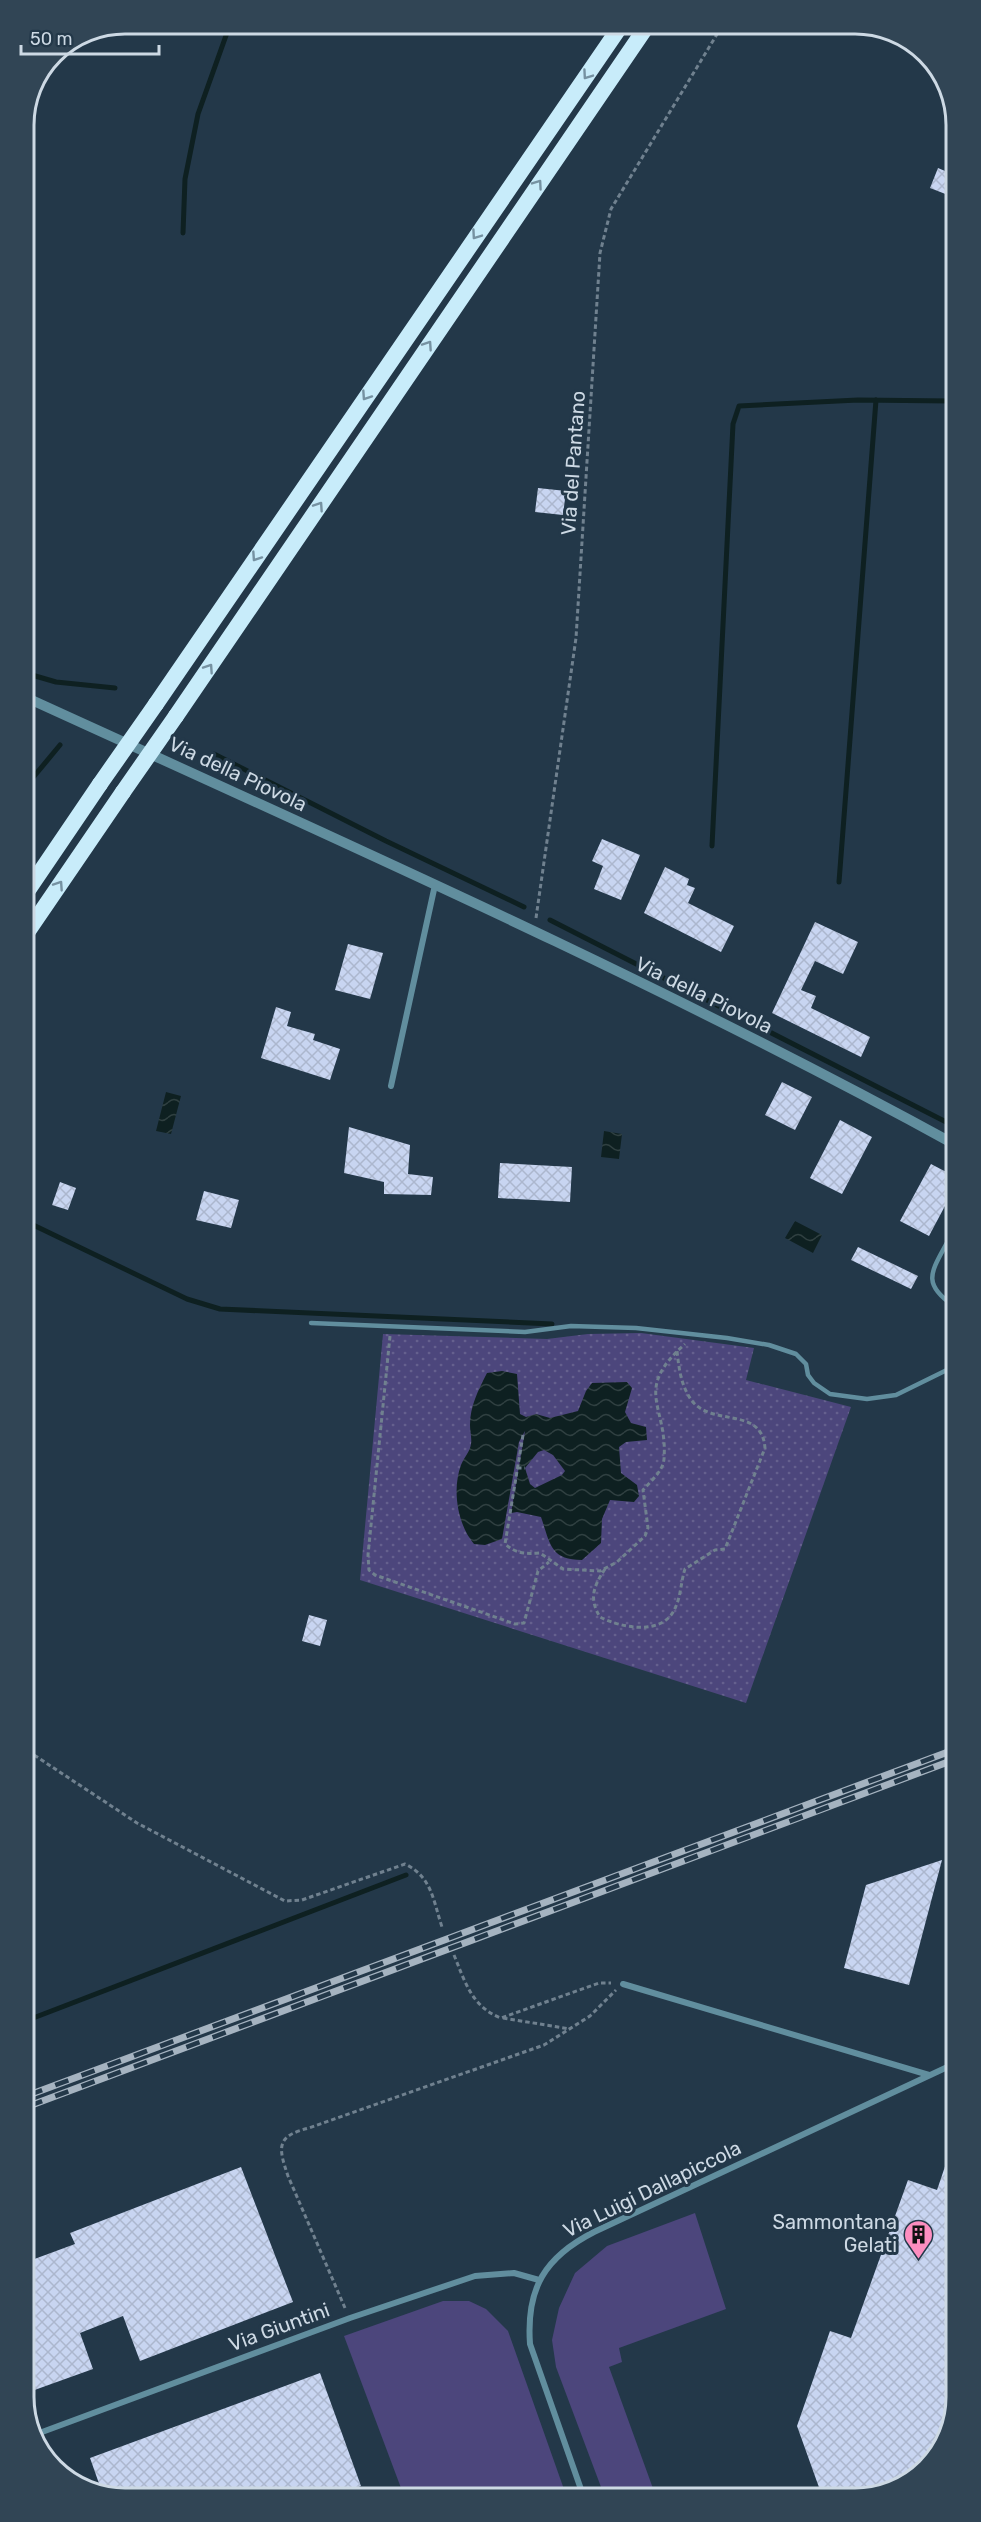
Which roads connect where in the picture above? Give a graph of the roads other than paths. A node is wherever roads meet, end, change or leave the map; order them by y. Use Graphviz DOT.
graph roads {
  1 [pos="615,35"];
  2 [pos="641,35"];
  3 [pos="35,701"];
  4 [pos="35,880"];
  5 [pos="435,885"];
  6 [pos="35,921"];
  7 [pos="391,1086"];
  8 [pos="946,1140"];
  9 [pos="946,1245"];
  10 [pos="946,1300"];
  11 [pos="311,1323"];
  12 [pos="946,1370"];
  13 [pos="623,1984"];
  14 [pos="946,2068"];
  15 [pos="930,2076"];
  16 [pos="539,2280"];
  17 [pos="42,2432"];
  18 [pos="580,2488"];
  1 -- 4 [label="highway, one-way, bridge"];
  6 -- 2 [label="highway, one-way, bridge"];
  3 -- 5 [label="street, Via della Piovola"];
  5 -- 7 [label="street"];
  5 -- 8 [label="street, Via della Piovola"];
  9 -- 10 [label="lane"];
  11 -- 12 [label="lane"];
  13 -- 15 [label="street"];
  14 -- 15 [label="street"];
  15 -- 16 [label="street, Via Luigi Dallapiccola"];
  16 -- 17 [label="street, Via Giuntini"];
  16 -- 18 [label="street, Via Luigi Dallapiccola"];
}
